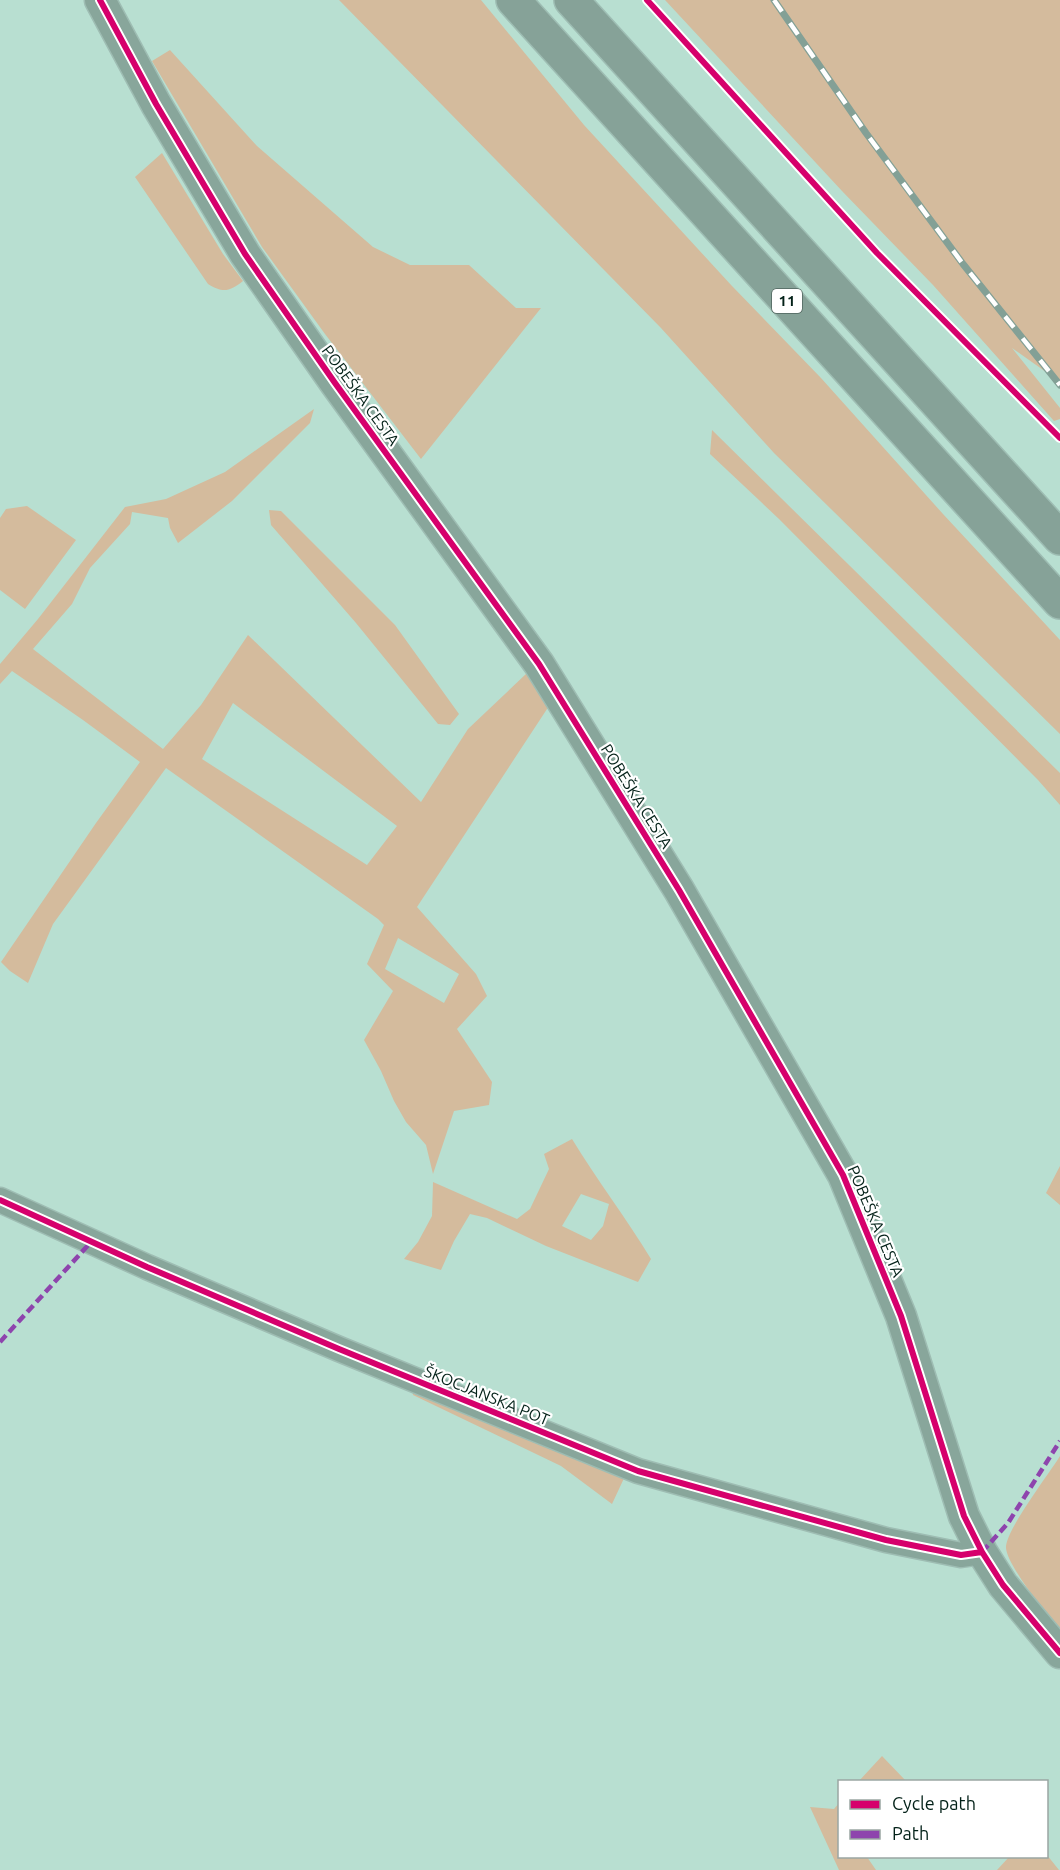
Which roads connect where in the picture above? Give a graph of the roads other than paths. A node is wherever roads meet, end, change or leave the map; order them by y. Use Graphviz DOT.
graph roads {
  1 [pos="100,0"];
  2 [pos="513,0"];
  3 [pos="571,0"];
  4 [pos="1060,538"];
  5 [pos="1060,602"];
  6 [pos="0,1200"];
  7 [pos="982,1552"];
  8 [pos="1060,1653"];
  1 -- 7 [label="street, POBEŠKA CESTA"];
  2 -- 5 [label="highway, 11"];
  3 -- 4 [label="highway, 11"];
  6 -- 7 [label="street, ŠKOCJANSKA POT"];
  7 -- 8 [label="street, POBEŠKA CESTA"];
}
